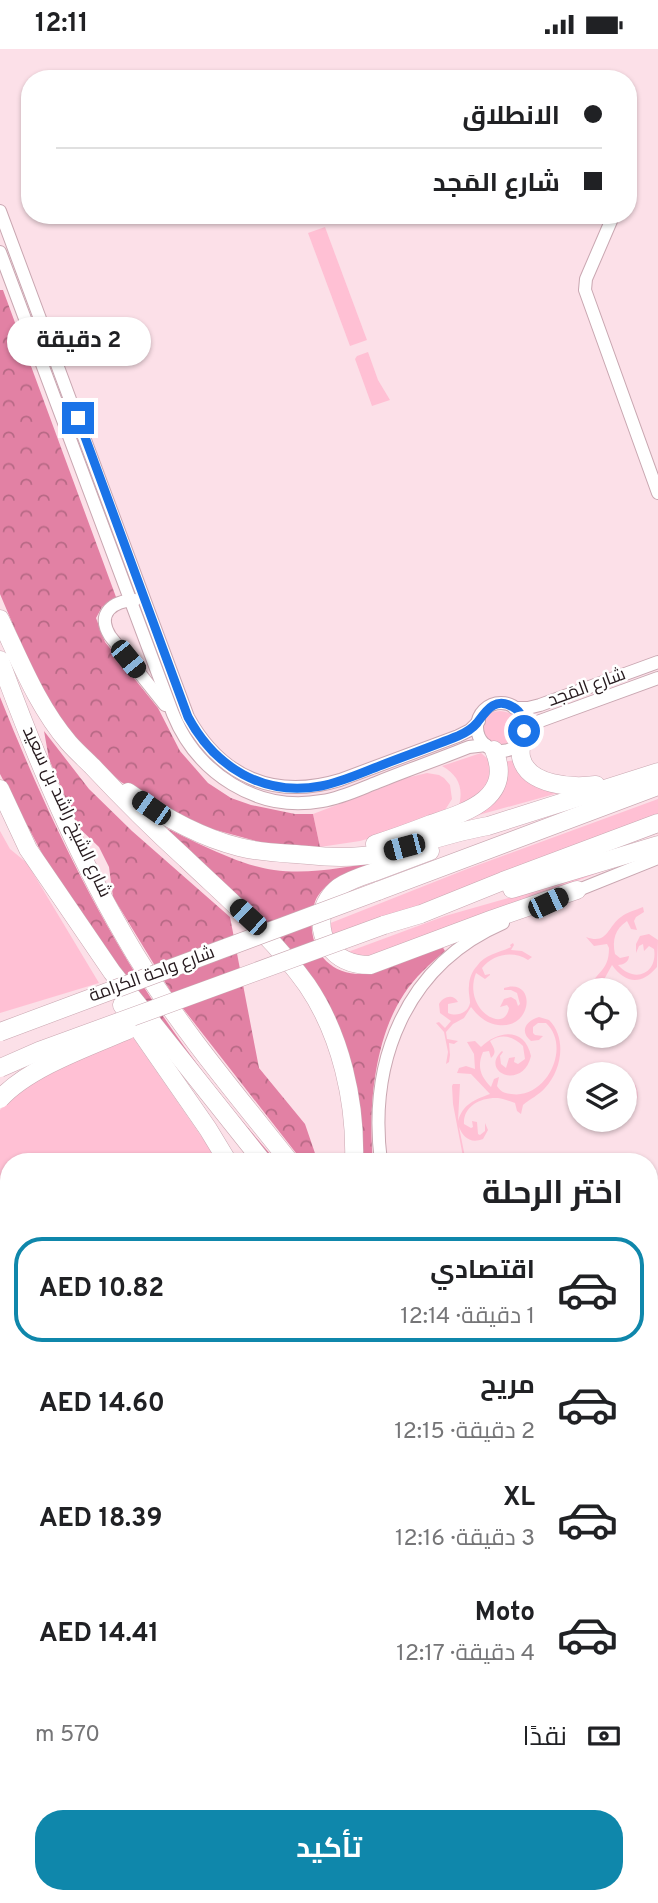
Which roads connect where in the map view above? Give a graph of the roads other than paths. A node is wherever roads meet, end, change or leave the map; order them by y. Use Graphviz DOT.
graph roads {
  1 [pos="0,211"];
  2 [pos="610,224"];
  3 [pos="0,252"];
  4 [pos="658,493"];
  5 [pos="146,600"];
  6 [pos="130,601"];
  7 [pos="0,619"];
  8 [pos="0,660"];
  9 [pos="658,662"];
  10 [pos="658,678"];
  11 [pos="514,708"];
  12 [pos="173,714"];
  13 [pos="478,721"];
  14 [pos="523,736"];
  15 [pos="490,748"];
  16 [pos="92,766"];
  17 [pos="658,772"];
  18 [pos="631,779"];
  19 [pos="658,786"];
  20 [pos="0,789"];
  21 [pos="658,823"];
  22 [pos="488,826"];
  23 [pos="658,845"];
  24 [pos="311,856"];
  25 [pos="658,858"];
  26 [pos="577,890"];
  27 [pos="421,914"];
  28 [pos="84,931"];
  29 [pos="234,944"];
  30 [pos="308,953"];
  31 [pos="0,1022"];
  32 [pos="0,1032"];
  33 [pos="0,1068"];
  34 [pos="0,1099"];
  35 [pos="223,1153"];
  36 [pos="256,1153"];
  37 [pos="283,1153"];
  38 [pos="354,1153"];
  39 [pos="381,1153"];
  1 -- 5 [label="street"];
  2 -- 4 [label="street"];
  3 -- 6 [label="street"];
  5 -- 6 [label="street"];
  5 -- 13 [label="street"];
  6 -- 12 [label="street"];
  6 -- 12 [label="street"];
  7 -- 16 [label="highway"];
  8 -- 37 [label="highway, شارع الشيخ راشد بن سعيد"];
  9 -- 11 [label="street, شارع المَجد"];
  10 -- 14 [label="street, شارع المَجد"];
  11 -- 13 [label="street"];
  11 -- 14 [label="street"];
  12 -- 15 [label="street"];
  13 -- 15 [label="street"];
  14 -- 15 [label="street"];
  14 -- 18 [label="highway"];
  15 -- 24 [label="highway"];
  16 -- 24 [label="highway"];
  16 -- 38 [label="highway"];
  17 -- 18 [label="highway"];
  18 -- 22 [label="highway"];
  19 -- 29 [label="highway, شارع واحة الكرامة, bridge"];
  20 -- 28 [label="highway"];
  21 -- 27 [label="highway, شارع واحة الكرامة"];
  22 -- 24 [label="highway"];
  22 -- 26 [label="highway"];
  23 -- 27 [label="highway"];
  25 -- 26 [label="street"];
  26 -- 39 [label="street"];
  27 -- 30 [label="highway, شارع واحة الكرامة, bridge"];
  28 -- 35 [label="highway"];
  28 -- 36 [label="highway"];
  29 -- 31 [label="highway, bridge"];
  29 -- 32 [label="highway, شارع واحة الكرامة, bridge"];
  30 -- 33 [label="highway, شارع واحة الكرامة, bridge"];
  30 -- 34 [label="highway, bridge"];
}
